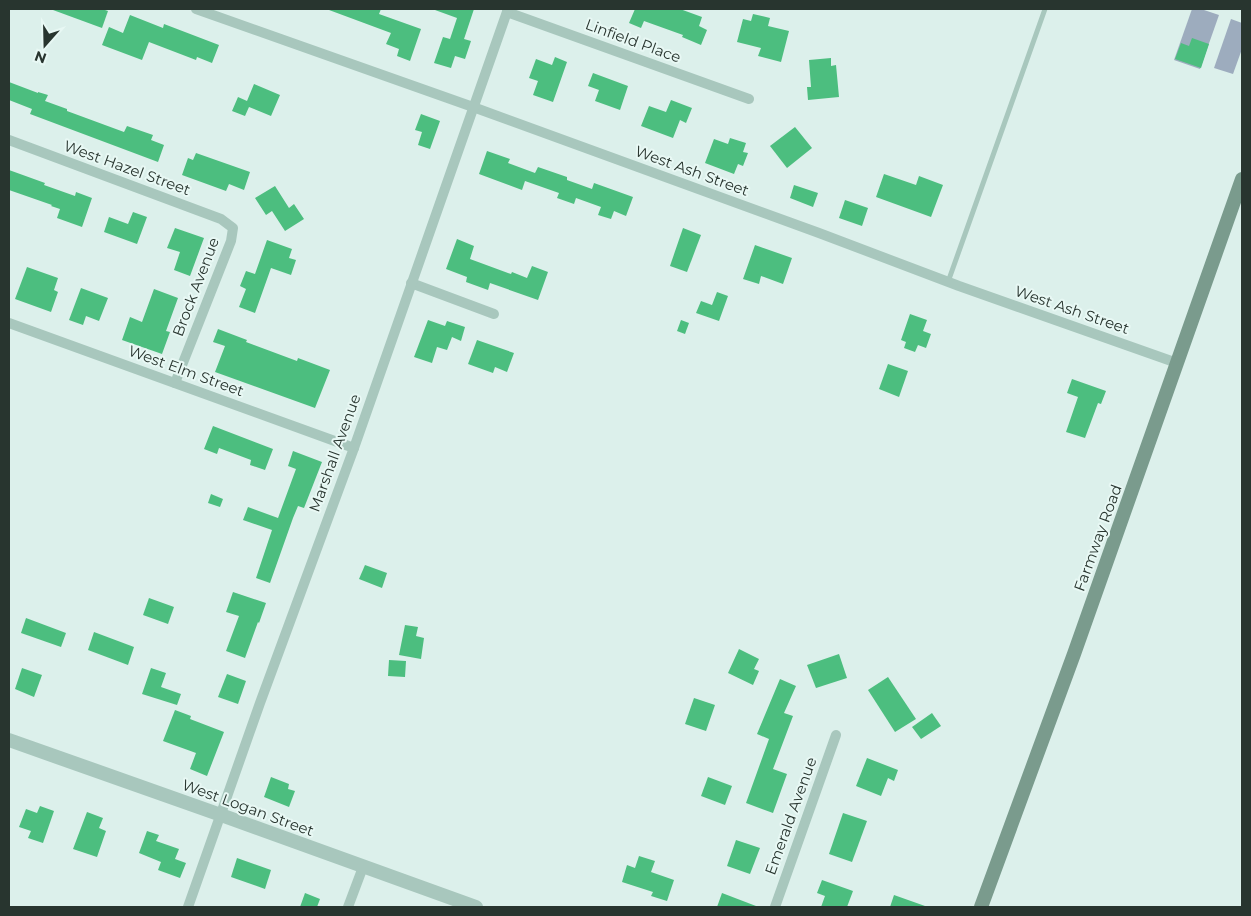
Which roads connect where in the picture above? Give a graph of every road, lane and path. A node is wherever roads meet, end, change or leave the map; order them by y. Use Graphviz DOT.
graph roads {
  1 [pos="196,9"];
  2 [pos="1045,9"];
  3 [pos="508,10"];
  4 [pos="749,99"];
  5 [pos="473,107"];
  6 [pos="9,140"];
  7 [pos="1242,179"];
  8 [pos="233,228"];
  9 [pos="948,282"];
  10 [pos="411,283"];
  11 [pos="494,314"];
  12 [pos="9,323"];
  13 [pos="1177,362"];
  14 [pos="175,383"];
  15 [pos="354,448"];
  16 [pos="836,735"];
  17 [pos="9,740"];
  18 [pos="220,815"];
  19 [pos="362,866"];
  20 [pos="188,907"];
  21 [pos="348,907"];
  22 [pos="476,907"];
  23 [pos="775,907"];
  24 [pos="981,907"];
  1 -- 5 [label="street, West Ash Street"];
  2 -- 9 [label="lane"];
  3 -- 4 [label="street, Linfield Place"];
  3 -- 5 [label="street, Marshall Avenue"];
  5 -- 9 [label="street, West Ash Street"];
  5 -- 10 [label="street, Marshall Avenue"];
  6 -- 8 [label="street, West Hazel Street"];
  7 -- 13 [label="main road, Farmway Road"];
  8 -- 14 [label="street, Brock Avenue"];
  9 -- 13 [label="street, West Ash Street"];
  10 -- 11 [label="street"];
  10 -- 15 [label="street, Marshall Avenue"];
  12 -- 14 [label="street, West Elm Street"];
  13 -- 24 [label="main road, Farmway Road"];
  14 -- 15 [label="street, West Elm Street"];
  15 -- 18 [label="street, Marshall Avenue"];
  16 -- 23 [label="street, Emerald Avenue"];
  17 -- 18 [label="street, West Logan Street"];
  18 -- 19 [label="street, West Logan Street"];
  18 -- 20 [label="street, Marshall Avenue"];
  19 -- 21 [label="street"];
  19 -- 22 [label="street, West Logan Street"];
}
